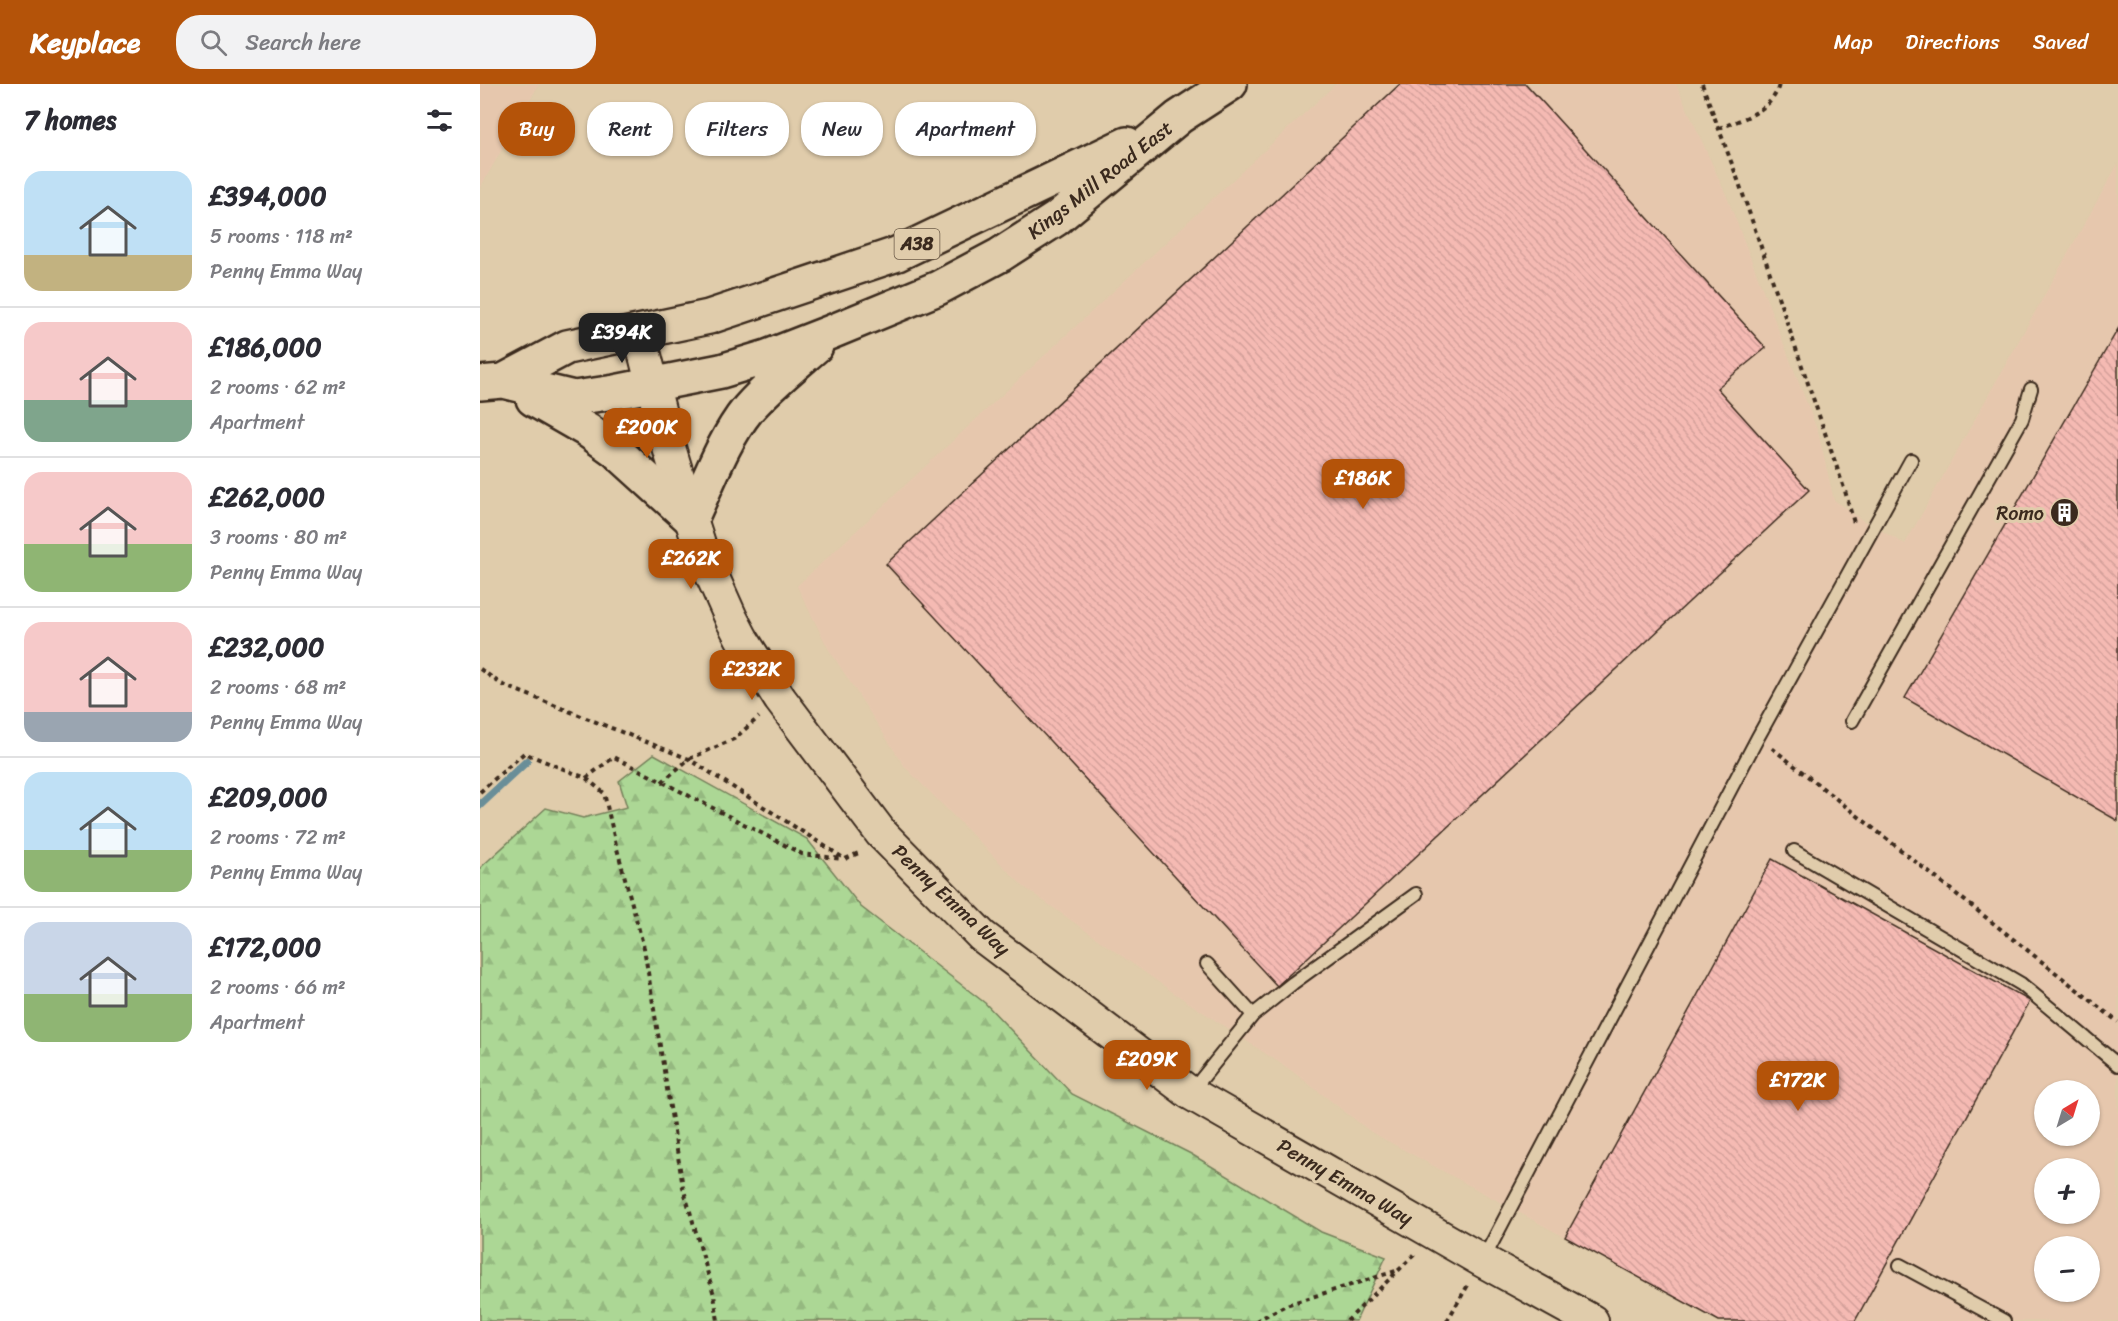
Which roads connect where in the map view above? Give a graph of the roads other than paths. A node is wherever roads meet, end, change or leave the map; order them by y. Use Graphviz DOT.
graph roads {
  1 [pos="1230,84"];
  2 [pos="1179,117"];
  3 [pos="639,332"];
  4 [pos="831,332"];
  5 [pos="492,382"];
  6 [pos="652,384"];
  7 [pos="2031,389"];
  8 [pos="1911,460"];
  9 [pos="691,519"];
  10 [pos="1852,721"];
  11 [pos="1794,851"];
  12 [pos="1416,894"];
  13 [pos="1207,964"];
  14 [pos="1253,1015"];
  15 [pos="2118,1065"];
  16 [pos="1190,1093"];
  17 [pos="1483,1261"];
  18 [pos="1900,1265"];
  19 [pos="1592,1321"];
  20 [pos="2004,1321"];
  1 -- 2 [label="highway, A38"];
  2 -- 3 [label="highway, Kings Mill Road East / A38"];
  2 -- 4 [label="highway, Kings Mill Road East / A38"];
  3 -- 5 [label="highway, Kings Mill Road East / A38"];
  3 -- 6 [label="main road, Penny Emma Way"];
  4 -- 6 [label="highway, Kings Mill Road East / A38"];
  4 -- 9 [label="highway"];
  5 -- 6 [label="highway, Kings Mill Road East / A38"];
  5 -- 9 [label="highway"];
  6 -- 9 [label="main road, Penny Emma Way"];
  7 -- 10 [label="lane"];
  8 -- 17 [label="lane"];
  9 -- 16 [label="main road, Penny Emma Way"];
  11 -- 15 [label="lane"];
  12 -- 14 [label="lane"];
  13 -- 14 [label="lane"];
  14 -- 16 [label="lane"];
  16 -- 17 [label="main road, Penny Emma Way"];
  17 -- 19 [label="main road, Penny Emma Way"];
  18 -- 20 [label="lane"];
}
